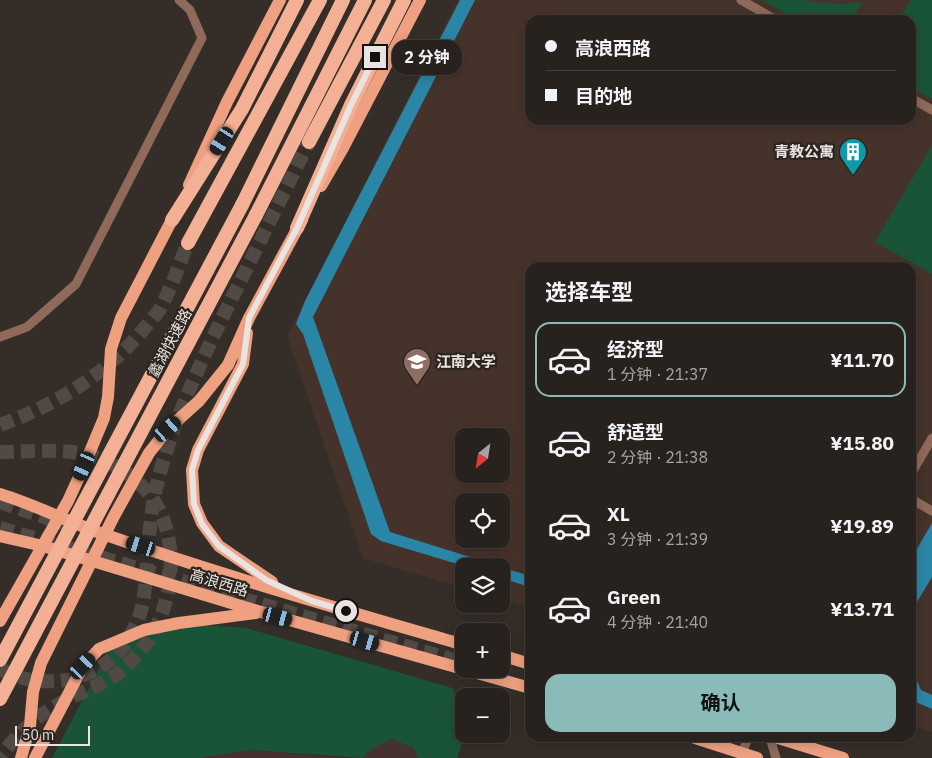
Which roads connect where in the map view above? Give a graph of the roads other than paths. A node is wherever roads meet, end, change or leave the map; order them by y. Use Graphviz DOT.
graph roads {
  1 [pos="179,0"];
  2 [pos="280,0"];
  3 [pos="297,0"];
  4 [pos="320,0"];
  5 [pos="343,0"];
  6 [pos="365,0"];
  7 [pos="384,0"];
  8 [pos="404,0"];
  9 [pos="420,0"];
  10 [pos="741,0"];
  11 [pos="767,15"];
  12 [pos="916,101"];
  13 [pos="932,110"];
  14 [pos="309,142"];
  15 [pos="172,220"];
  16 [pos="297,228"];
  17 [pos="188,243"];
  18 [pos="249,318"];
  19 [pos="0,337"];
  20 [pos="932,438"];
  21 [pos="916,465"];
  22 [pos="0,494"];
  23 [pos="916,502"];
  24 [pos="931,510"];
  25 [pos="59,517"];
  26 [pos="105,535"];
  27 [pos="0,536"];
  28 [pos="43,546"];
  29 [pos="92,560"];
  30 [pos="312,601"];
  31 [pos="261,612"];
  32 [pos="0,621"];
  33 [pos="455,641"];
  34 [pos="510,658"];
  35 [pos="0,660"];
  36 [pos="525,662"];
  37 [pos="525,687"];
  38 [pos="0,699"];
  39 [pos="708,742"];
  40 [pos="746,742"];
  41 [pos="771,742"];
  42 [pos="791,742"];
  43 [pos="742,753"];
  44 [pos="21,758"];
  45 [pos="35,758"];
  46 [pos="757,758"];
  47 [pos="776,758"];
  48 [pos="843,758"];
  1 -- 19 [label="street"];
  2 -- 15 [label="main road"];
  3 -- 15 [label="highway"];
  4 -- 17 [label="highway"];
  5 -- 35 [label="highway, 蠡湖快速路, bridge"];
  6 -- 38 [label="highway, 蠡湖快速路, bridge"];
  7 -- 14 [label="highway"];
  8 -- 16 [label="highway"];
  9 -- 16 [label="main road"];
  10 -- 11 [label="street"];
  12 -- 13 [label="street"];
  15 -- 25 [label="main road"];
  16 -- 18 [label="main road"];
  18 -- 26 [label="main road"];
  18 -- 30 [label="main road"];
  20 -- 21 [label="street"];
  22 -- 25 [label="main road, 高浪西路"];
  23 -- 24 [label="street"];
  25 -- 26 [label="main road, 高浪西路"];
  25 -- 28 [label="main road"];
  26 -- 29 [label="main road"];
  26 -- 30 [label="main road, 高浪西路"];
  27 -- 28 [label="main road, 高浪西路"];
  28 -- 29 [label="main road, 高浪西路"];
  28 -- 32 [label="main road"];
  29 -- 31 [label="main road, 高浪西路"];
  29 -- 44 [label="main road"];
  30 -- 33 [label="main road, 高浪西路"];
  31 -- 37 [label="main road, 高浪西路"];
  31 -- 45 [label="main road"];
  34 -- 36 [label="main road"];
  39 -- 43 [label="main road"];
  40 -- 43 [label="street"];
  41 -- 47 [label="street"];
  42 -- 48 [label="main road"];
  43 -- 46 [label="main road"];
}
